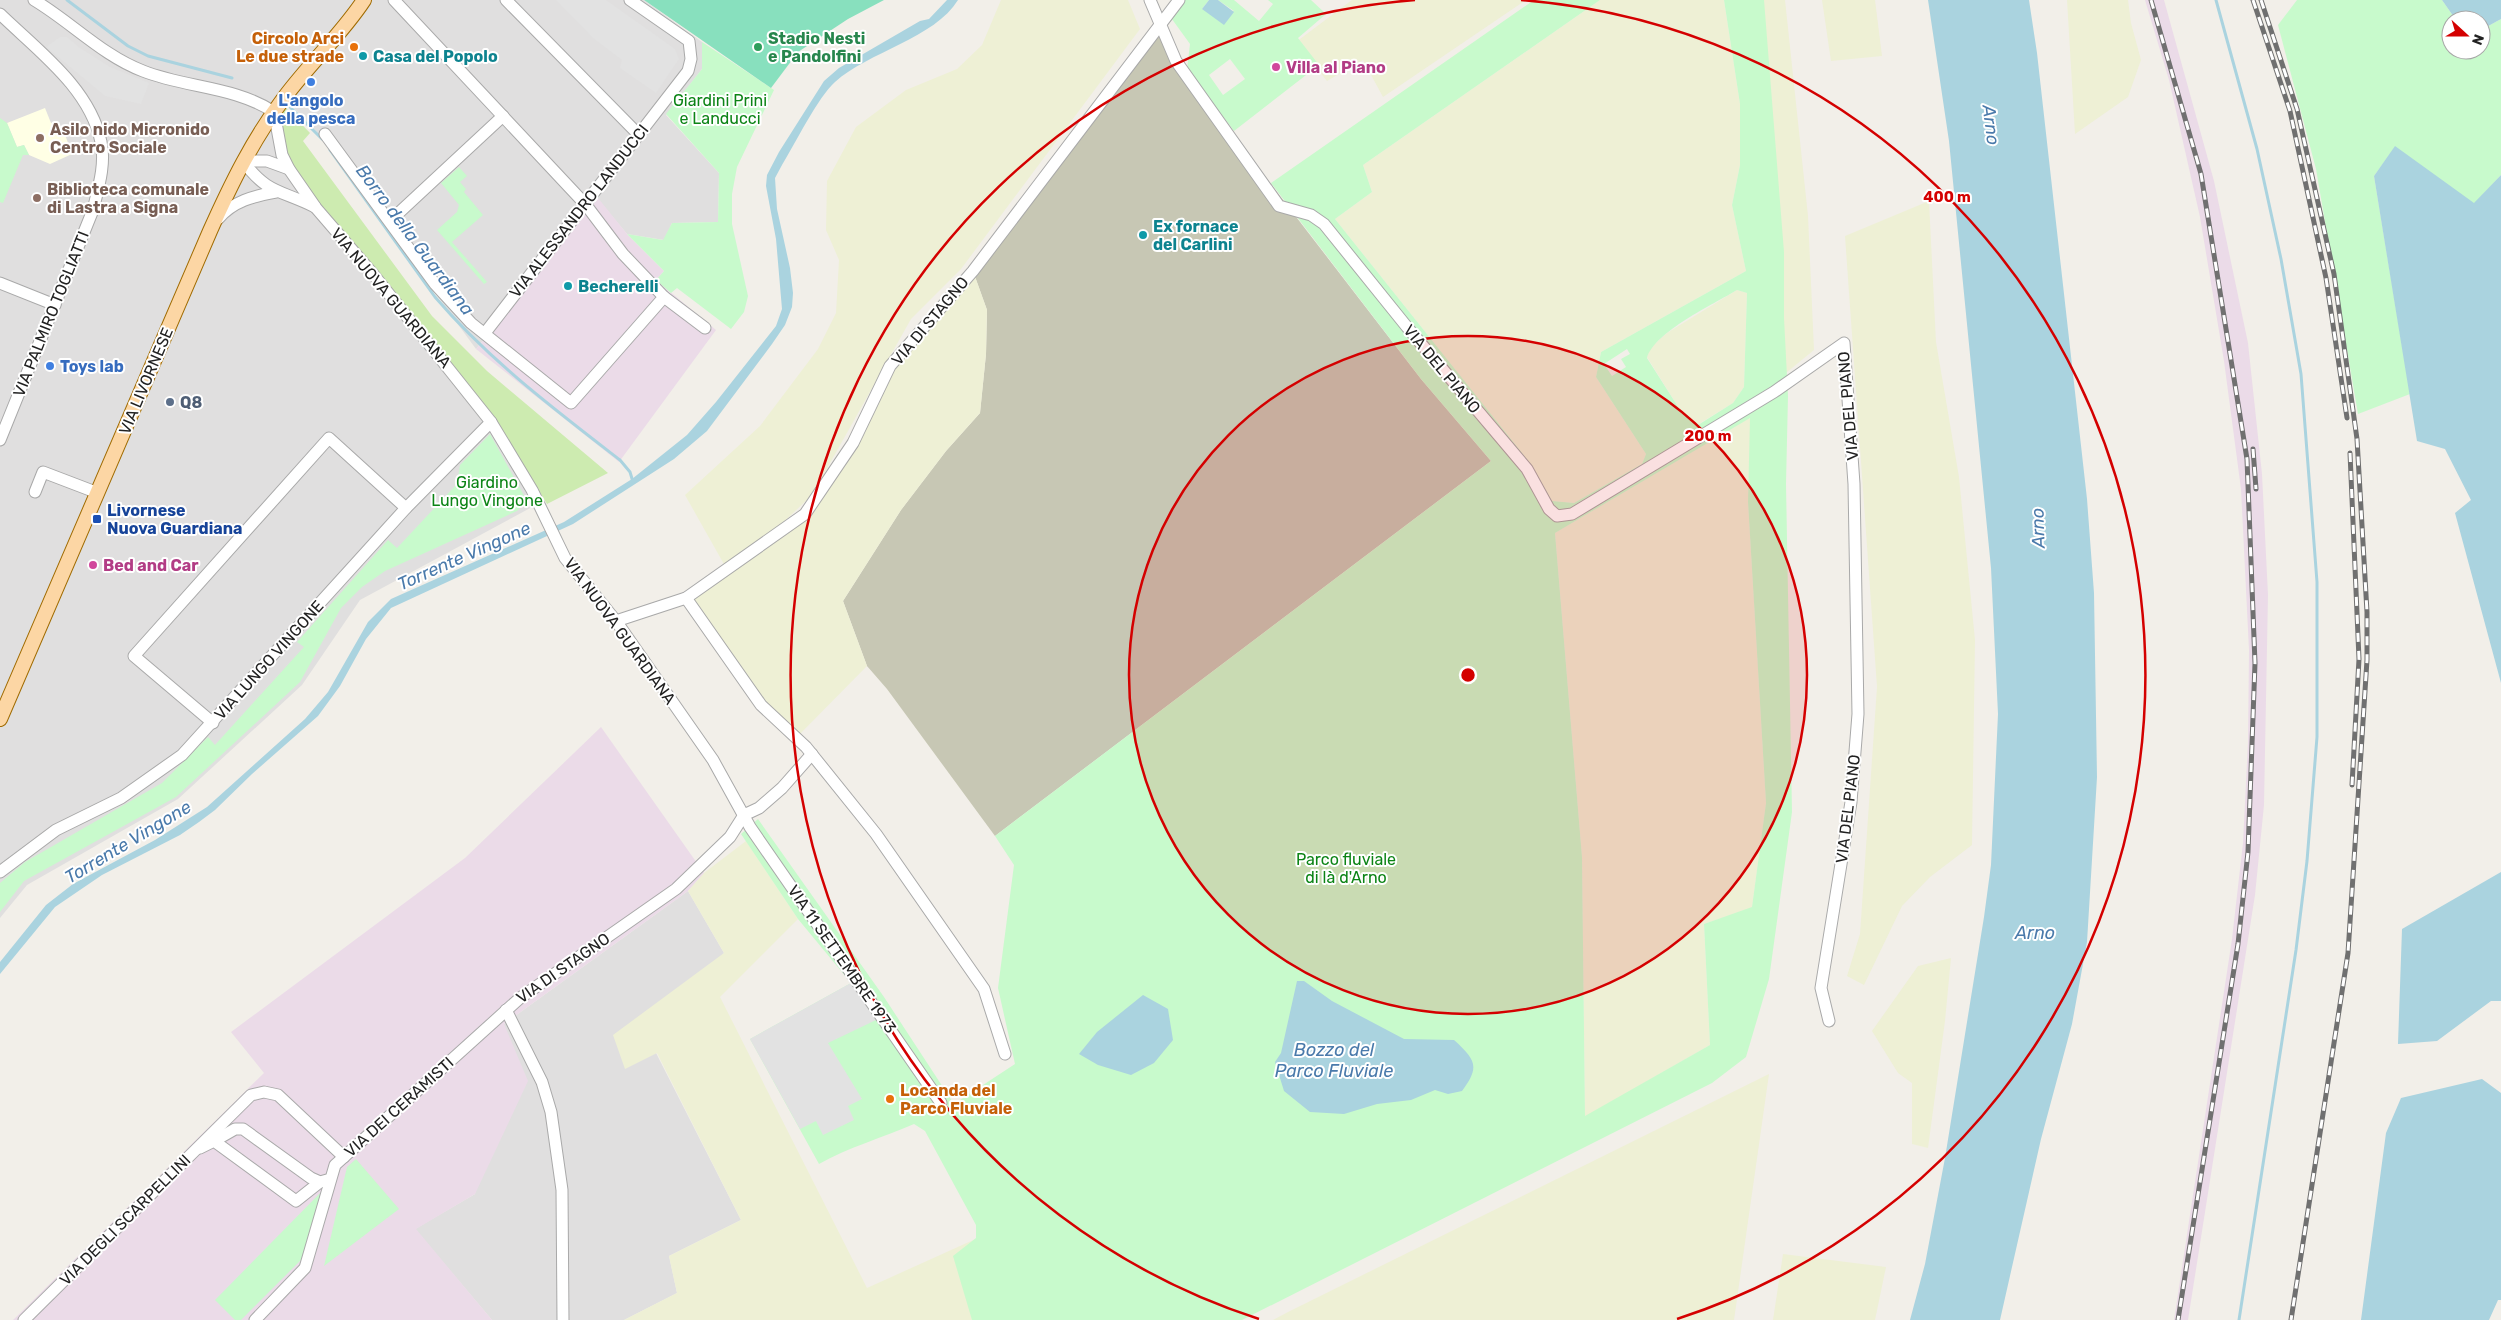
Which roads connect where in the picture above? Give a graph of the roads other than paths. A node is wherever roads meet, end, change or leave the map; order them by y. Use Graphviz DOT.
graph roads {
  1 [pos="34,0"];
  2 [pos="352,0"];
  3 [pos="364,0"];
  4 [pos="394,0"];
  5 [pos="506,0"];
  6 [pos="630,0"];
  7 [pos="1150,0"];
  8 [pos="1179,0"];
  9 [pos="0,14"];
  10 [pos="1161,23"];
  11 [pos="317,58"];
  12 [pos="274,112"];
  13 [pos="503,116"];
  14 [pos="324,134"];
  15 [pos="638,134"];
  16 [pos="243,161"];
  17 [pos="289,169"];
  18 [pos="276,192"];
  19 [pos="586,205"];
  20 [pos="316,208"];
  21 [pos="390,221"];
  22 [pos="210,231"];
  23 [pos="0,283"];
  24 [pos="664,297"];
  25 [pos="55,305"];
  26 [pos="705,328"];
  27 [pos="485,333"];
  28 [pos="491,422"];
  29 [pos="0,440"];
  30 [pos="35,492"];
  31 [pos="98,493"];
  32 [pos="406,508"];
  33 [pos="686,598"];
  34 [pos="616,621"];
  35 [pos="0,719"];
  36 [pos="214,722"];
  37 [pos="812,754"];
  38 [pos="744,815"];
  39 [pos="16,859"];
  40 [pos="0,866"];
  41 [pos="0,872"];
  42 [pos="506,1010"];
  43 [pos="1830,1021"];
  44 [pos="1005,1054"];
  45 [pos="941,1103"];
  46 [pos="214,1141"];
  47 [pos="194,1150"];
  48 [pos="344,1157"];
  49 [pos="326,1181"];
  50 [pos="24,1320"];
  51 [pos="255,1320"];
  52 [pos="563,1320"];
  1 -- 12 [label="street"];
  2 -- 11 [label="main road, VIA LIVORNESE"];
  3 -- 11 [label="main road, VIA LIVORNESE"];
  4 -- 13 [label="street"];
  5 -- 15 [label="street"];
  6 -- 15 [label="street, VIA ALESSANDRO LANDUCCI"];
  7 -- 10 [label="street, VIA DEL PIANO"];
  8 -- 10 [label="street"];
  9 -- 25 [label="street, VIA PALMIRO TOGLIATTI"];
  10 -- 33 [label="street, VIA DI STAGNO"];
  10 -- 43 [label="street, VIA DEL PIANO"];
  11 -- 12 [label="main road, VIA LIVORNESE"];
  12 -- 16 [label="main road, VIA LIVORNESE"];
  12 -- 17 [label="street, VIA NUOVA GUARDIANA"];
  13 -- 19 [label="street"];
  13 -- 21 [label="street"];
  14 -- 21 [label="street"];
  15 -- 19 [label="street, VIA ALESSANDRO LANDUCCI"];
  16 -- 17 [label="street"];
  16 -- 18 [label="street, VIA NUOVA GUARDIANA"];
  16 -- 22 [label="main road, VIA LIVORNESE"];
  17 -- 20 [label="street, VIA NUOVA GUARDIANA"];
  18 -- 20 [label="street, VIA NUOVA GUARDIANA"];
  18 -- 22 [label="street"];
  19 -- 24 [label="street"];
  19 -- 27 [label="street, VIA ALESSANDRO LANDUCCI"];
  20 -- 28 [label="street, VIA NUOVA GUARDIANA"];
  21 -- 27 [label="street"];
  22 -- 31 [label="main road, VIA LIVORNESE"];
  23 -- 25 [label="street"];
  24 -- 26 [label="street"];
  24 -- 27 [label="street"];
  25 -- 29 [label="street, VIA PALMIRO TOGLIATTI"];
  28 -- 32 [label="street, VIA LUNGO VINGONE"];
  28 -- 34 [label="street, VIA NUOVA GUARDIANA"];
  30 -- 31 [label="street"];
  31 -- 35 [label="main road, VIA LIVORNESE"];
  32 -- 36 [label="street, VIA LUNGO VINGONE"];
  32 -- 36 [label="street"];
  33 -- 34 [label="street, VIA DI STAGNO"];
  33 -- 37 [label="street"];
  34 -- 38 [label="street, VIA NUOVA GUARDIANA"];
  36 -- 39 [label="street, VIA LUNGO VINGONE"];
  37 -- 38 [label="street, VIA DI STAGNO"];
  37 -- 44 [label="street"];
  38 -- 42 [label="street, VIA DI STAGNO"];
  38 -- 45 [label="street, VIA 11 SETTEMBRE 1973"];
  39 -- 40 [label="street, VIA LUNGO VINGONE"];
  39 -- 41 [label="street, VIA LUNGO VINGONE"];
  42 -- 48 [label="street, VIA DEI CERAMISTI"];
  42 -- 52 [label="street, VIA DI STAGNO"];
  46 -- 47 [label="street"];
  46 -- 49 [label="street"];
  46 -- 49 [label="street"];
  47 -- 48 [label="street, VIA DEGLI SCARPELLINI"];
  47 -- 50 [label="street, VIA DEGLI SCARPELLINI"];
  48 -- 49 [label="street, VIA DEI CERAMISTI"];
  49 -- 51 [label="street, VIA DEI CERAMISTI"];
}
